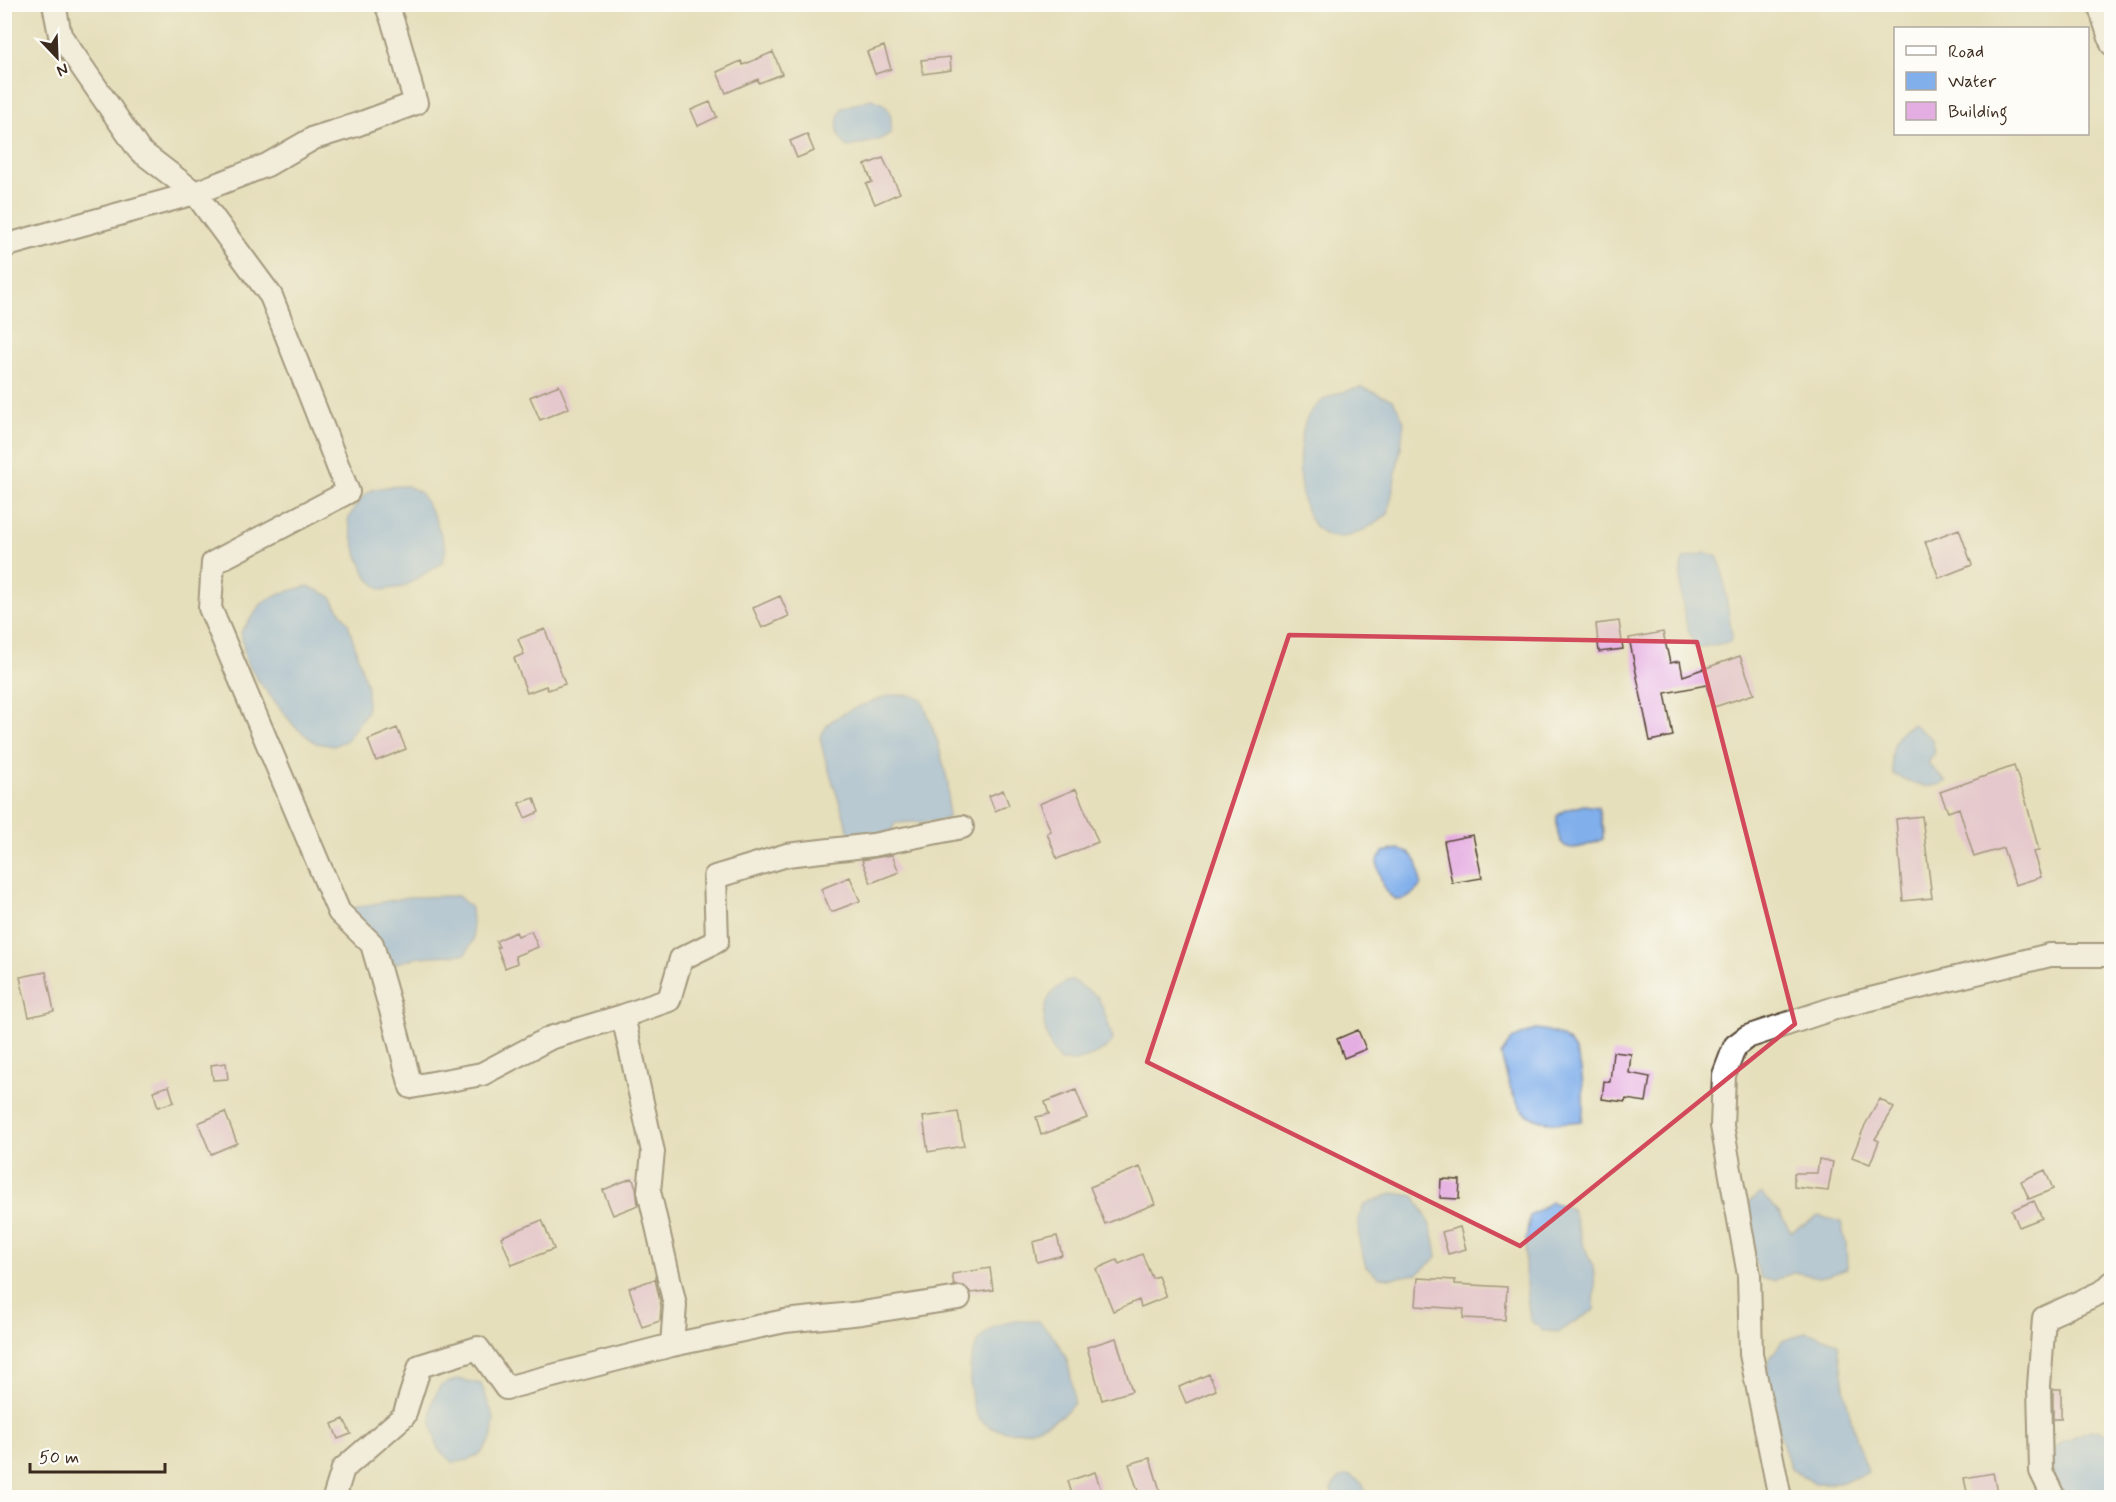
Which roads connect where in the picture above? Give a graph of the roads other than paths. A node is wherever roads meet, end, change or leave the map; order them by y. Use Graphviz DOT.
graph roads {
  1 [pos="54,4"];
  2 [pos="386,4"];
  3 [pos="2099,4"];
  4 [pos="2112,44"];
  5 [pos="195,193"];
  6 [pos="4,246"];
  7 [pos="962,827"];
  8 [pos="2112,955"];
  9 [pos="623,1016"];
  10 [pos="2112,1283"];
  11 [pos="959,1298"];
  12 [pos="672,1346"];
  13 [pos="334,1497"];
  14 [pos="1780,1497"];
  15 [pos="2054,1497"];
  1 -- 5 [label="street"];
  2 -- 5 [label="street"];
  3 -- 4 [label="street"];
  5 -- 6 [label="street"];
  5 -- 9 [label="street"];
  7 -- 9 [label="street"];
  8 -- 14 [label="street"];
  9 -- 12 [label="street"];
  10 -- 15 [label="street"];
  11 -- 12 [label="street"];
  12 -- 13 [label="street"];
}
